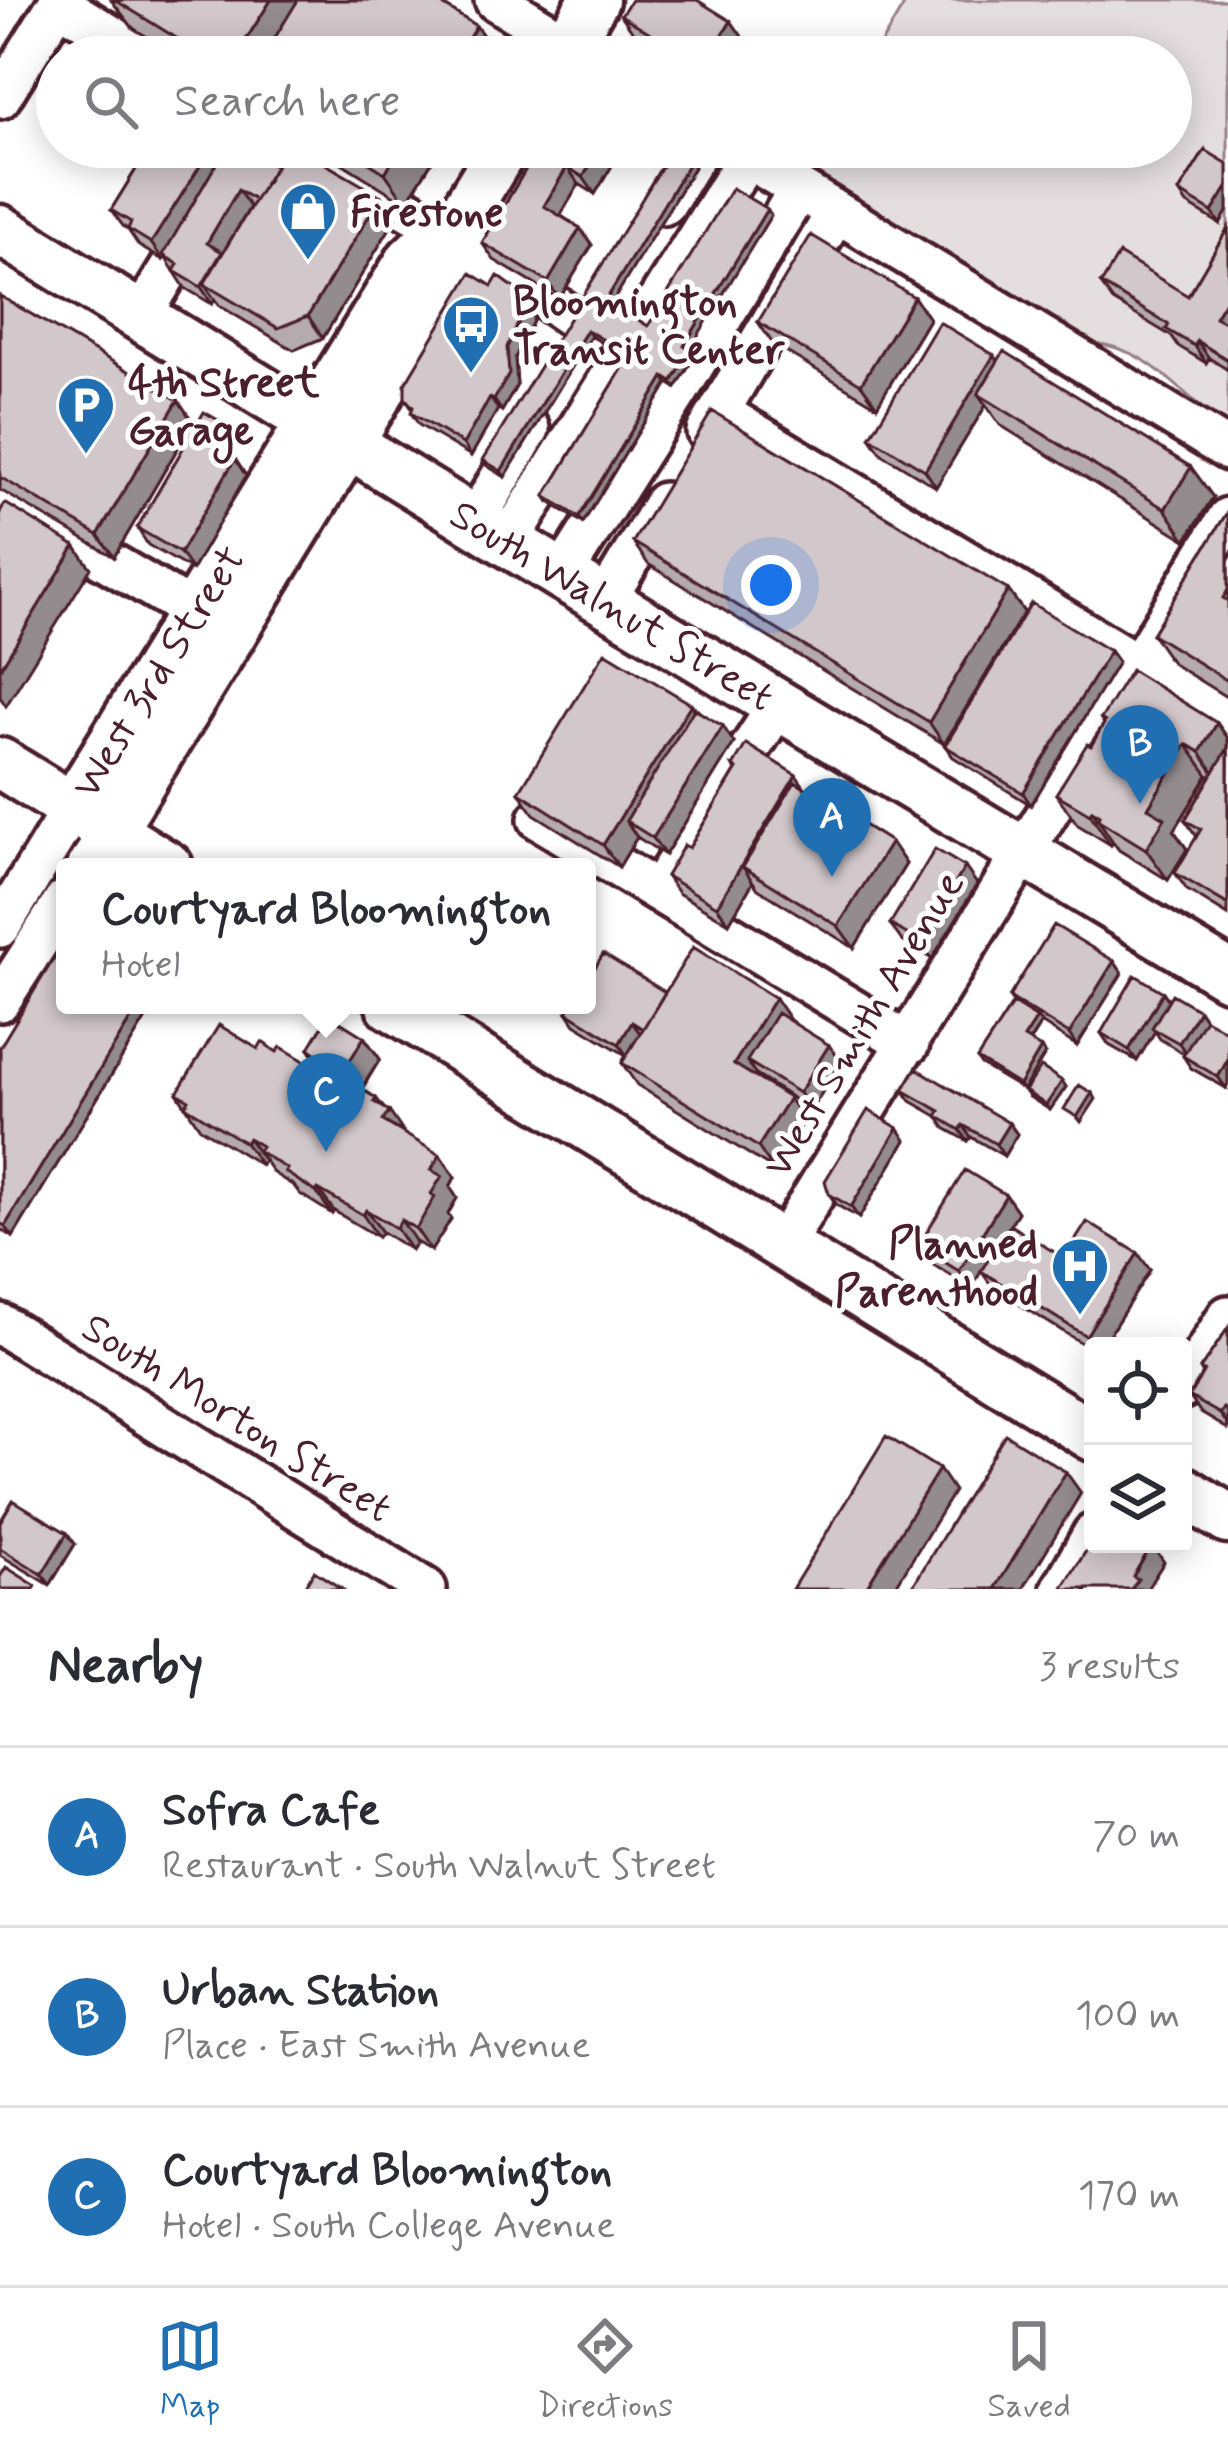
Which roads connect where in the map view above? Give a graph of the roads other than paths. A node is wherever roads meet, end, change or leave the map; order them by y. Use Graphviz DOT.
graph roads {
  1 [pos="495,0"];
  2 [pos="594,0"];
  3 [pos="59,2"];
  4 [pos="38,36"];
  5 [pos="113,36"];
  6 [pos="547,36"];
  7 [pos="579,36"];
  8 [pos="36,39"];
  9 [pos="0,98"];
  10 [pos="231,168"];
  11 [pos="335,168"];
  12 [pos="492,168"];
  13 [pos="687,168"];
  14 [pos="728,168"];
  15 [pos="764,168"];
  16 [pos="799,189"];
  17 [pos="836,213"];
  18 [pos="0,230"];
  19 [pos="451,234"];
  20 [pos="646,235"];
  21 [pos="612,292"];
  22 [pos="141,316"];
  23 [pos="589,329"];
  24 [pos="567,367"];
  25 [pos="544,404"];
  26 [pos="719,412"];
  27 [pos="332,429"];
  28 [pos="1228,450"];
  29 [pos="6,514"];
  30 [pos="1228,518"];
  31 [pos="492,531"];
  32 [pos="562,575"];
  33 [pos="605,601"];
  34 [pos="194,612"];
  35 [pos="1140,663"];
  36 [pos="778,704"];
  37 [pos="1228,719"];
  38 [pos="0,763"];
  39 [pos="539,819"];
  40 [pos="90,836"];
  41 [pos="1022,850"];
  42 [pos="68,858"];
  43 [pos="145,858"];
  44 [pos="56,870"];
  45 [pos="658,891"];
  46 [pos="56,914"];
  47 [pos="0,927"];
  48 [pos="1228,975"];
  49 [pos="0,1001"];
  50 [pos="407,1014"];
  51 [pos="908,1044"];
  52 [pos="783,1245"];
  53 [pos="1228,1316"];
  54 [pos="0,1324"];
  55 [pos="1192,1374"];
  56 [pos="1084,1430"];
  57 [pos="1192,1497"];
  58 [pos="1228,1519"];
  59 [pos="1084,1550"];
  60 [pos="426,1589"];
  61 [pos="1062,1589"];
  1 -- 6 [label="street"];
  2 -- 7 [label="main road"];
  3 -- 4 [label="street"];
  3 -- 5 [label="street"];
  8 -- 9 [label="street"];
  10 -- 22 [label="street"];
  11 -- 19 [label="street"];
  12 -- 19 [label="main road"];
  13 -- 20 [label="street"];
  14 -- 31 [label="street"];
  15 -- 16 [label="street"];
  16 -- 17 [label="street"];
  16 -- 32 [label="street"];
  17 -- 26 [label="street"];
  17 -- 28 [label="street"];
  18 -- 22 [label="main road, South Walnut Street"];
  19 -- 23 [label="street"];
  19 -- 27 [label="main road"];
  21 -- 23 [label="street"];
  22 -- 27 [label="main road, South Walnut Street"];
  23 -- 24 [label="street"];
  25 -- 31 [label="street"];
  26 -- 33 [label="street"];
  26 -- 35 [label="street"];
  27 -- 31 [label="main road, South Walnut Street"];
  27 -- 34 [label="main road, West 3rd Street"];
  27 -- 40 [label="main road, West 3rd Street"];
  29 -- 34 [label="street"];
  30 -- 35 [label="street, West Smith Avenue"];
  31 -- 32 [label="main road, South Walnut Street"];
  32 -- 33 [label="main road, South Walnut Street"];
  33 -- 36 [label="main road, South Walnut Street"];
  34 -- 40 [label="main road, West 3rd Street"];
  35 -- 37 [label="street"];
  35 -- 41 [label="street, West Smith Avenue"];
  36 -- 41 [label="main road, South Walnut Street"];
  36 -- 45 [label="street"];
  38 -- 40 [label="main road"];
  39 -- 45 [label="street"];
  40 -- 42 [label="street, West 3rd Street"];
  40 -- 43 [label="main road"];
  41 -- 48 [label="main road, South Walnut Street"];
  41 -- 51 [label="street, West Smith Avenue"];
  44 -- 47 [label="street, West 3rd Street"];
  45 -- 51 [label="street"];
  46 -- 49 [label="street"];
  50 -- 52 [label="main road"];
  51 -- 52 [label="street, West Smith Avenue"];
  52 -- 56 [label="main road"];
  53 -- 55 [label="street"];
  54 -- 60 [label="street, South Morton Street"];
  57 -- 58 [label="main road"];
  59 -- 61 [label="street"];
}
